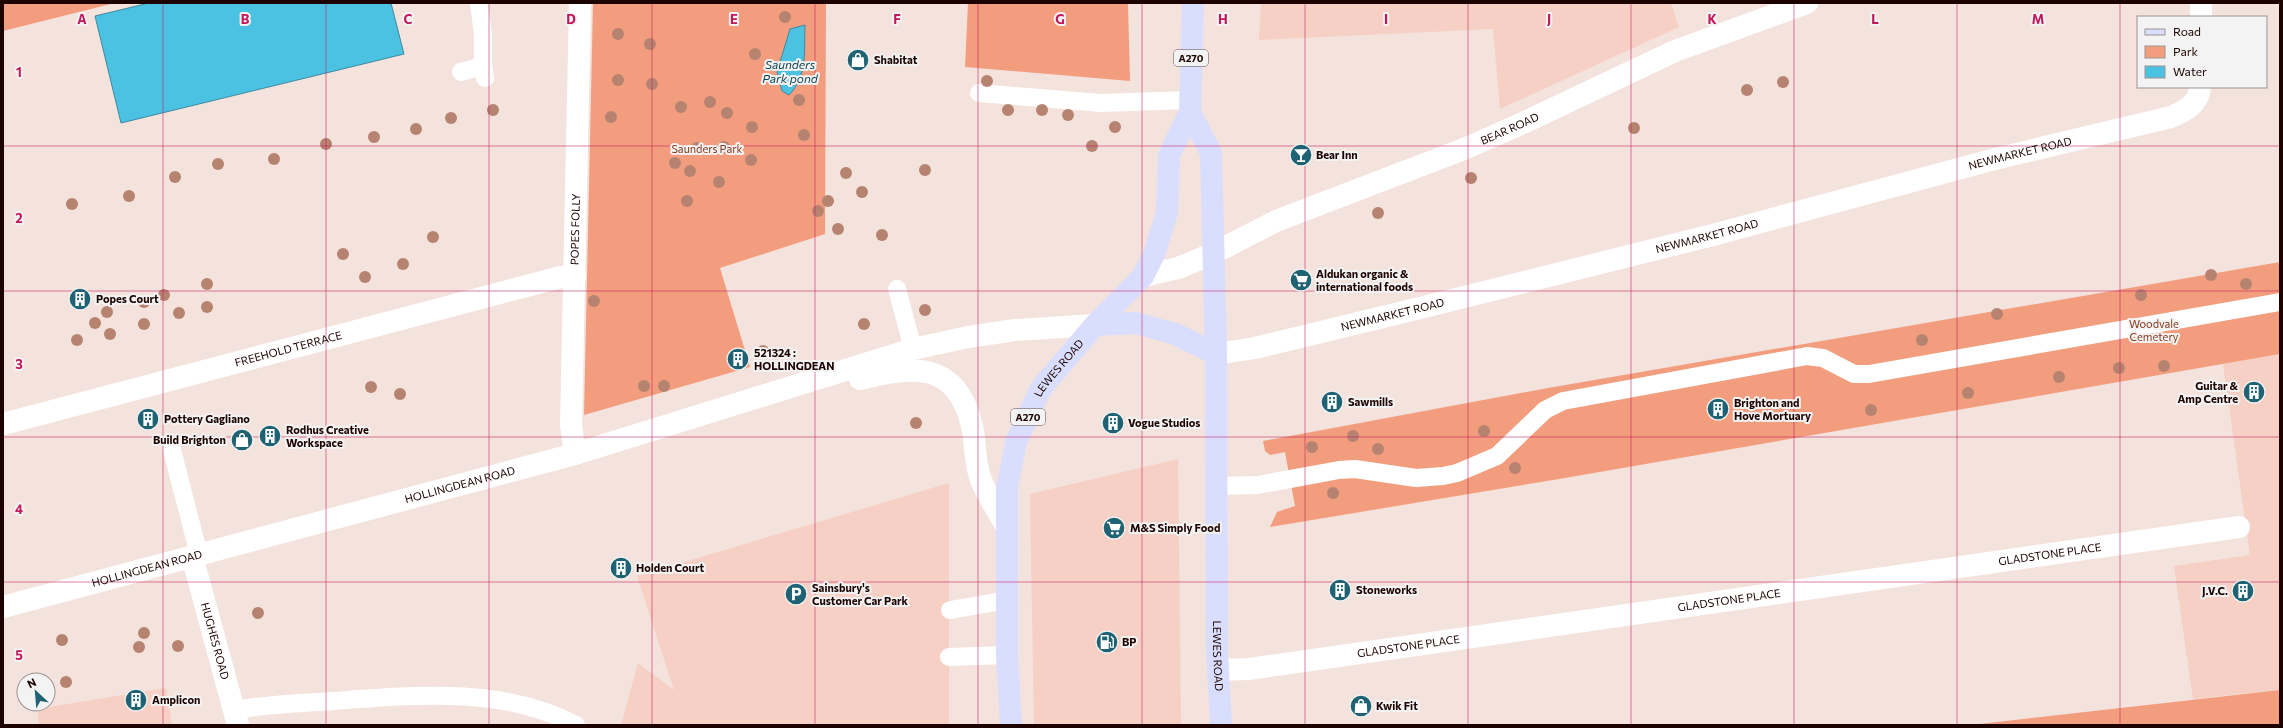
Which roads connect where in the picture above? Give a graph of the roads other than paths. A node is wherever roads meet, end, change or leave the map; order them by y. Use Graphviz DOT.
graph roads {
  1 [pos="479,3"];
  2 [pos="580,3"];
  3 [pos="1193,3"];
  4 [pos="2202,3"];
  5 [pos="1799,4"];
  6 [pos="2201,16"];
  7 [pos="461,72"];
  8 [pos="979,93"];
  9 [pos="2197,96"];
  10 [pos="1189,106"];
  11 [pos="1212,254"];
  12 [pos="1143,276"];
  13 [pos="575,277"];
  14 [pos="896,289"];
  15 [pos="2280,302"];
  16 [pos="1095,324"];
  17 [pos="914,349"];
  18 [pos="1216,354"];
  19 [pos="813,380"];
  20 [pos="3,424"];
  21 [pos="172,450"];
  22 [pos="575,454"];
  23 [pos="1216,486"];
  24 [pos="2239,527"];
  25 [pos="1007,528"];
  26 [pos="195,555"];
  27 [pos="1008,600"];
  28 [pos="3,607"];
  29 [pos="950,610"];
  30 [pos="1007,655"];
  31 [pos="949,657"];
  32 [pos="1218,670"];
  33 [pos="236,718"];
  34 [pos="576,725"];
  35 [pos="1011,725"];
  36 [pos="1221,725"];
  1 -- 7 [label="lane"];
  2 -- 13 [label="street, POPES FOLLY"];
  3 -- 10 [label="main road, LEWES ROAD / A270"];
  4 -- 6 [label="street"];
  5 -- 11 [label="street, BEAR ROAD"];
  8 -- 10 [label="lane"];
  9 -- 18 [label="street, NEWMARKET ROAD"];
  10 -- 11 [label="main road, LEWES ROAD / A270"];
  10 -- 12 [label="main road, LEWES ROAD / A270"];
  11 -- 12 [label="street, BEAR ROAD"];
  11 -- 18 [label="main road, LEWES ROAD / A270"];
  12 -- 16 [label="main road, LEWES ROAD / A270"];
  13 -- 20 [label="street, FREEHOLD TERRACE"];
  13 -- 22 [label="street, POPES FOLLY"];
  14 -- 17 [label="lane"];
  15 -- 23 [label="lane"];
  16 -- 17 [label="street, HOLLINGDEAN ROAD"];
  16 -- 18 [label="main road"];
  16 -- 25 [label="main road, LEWES ROAD / A270"];
  17 -- 19 [label="street, HOLLINGDEAN ROAD"];
  18 -- 23 [label="main road, LEWES ROAD / A270"];
  19 -- 22 [label="street, HOLLINGDEAN ROAD"];
  19 -- 25 [label="street"];
  21 -- 26 [label="lane"];
  22 -- 26 [label="street, HOLLINGDEAN ROAD"];
  23 -- 32 [label="main road, LEWES ROAD / A270"];
  24 -- 32 [label="street, GLADSTONE PLACE"];
  25 -- 27 [label="main road, LEWES ROAD / A270"];
  26 -- 28 [label="street, HOLLINGDEAN ROAD"];
  26 -- 33 [label="street, HUGHES ROAD"];
  27 -- 29 [label="lane"];
  27 -- 30 [label="main road, LEWES ROAD / A270"];
  30 -- 31 [label="lane"];
  30 -- 35 [label="main road, LEWES ROAD / A270"];
  32 -- 36 [label="main road, LEWES ROAD / A270"];
  33 -- 34 [label="lane"];
}
